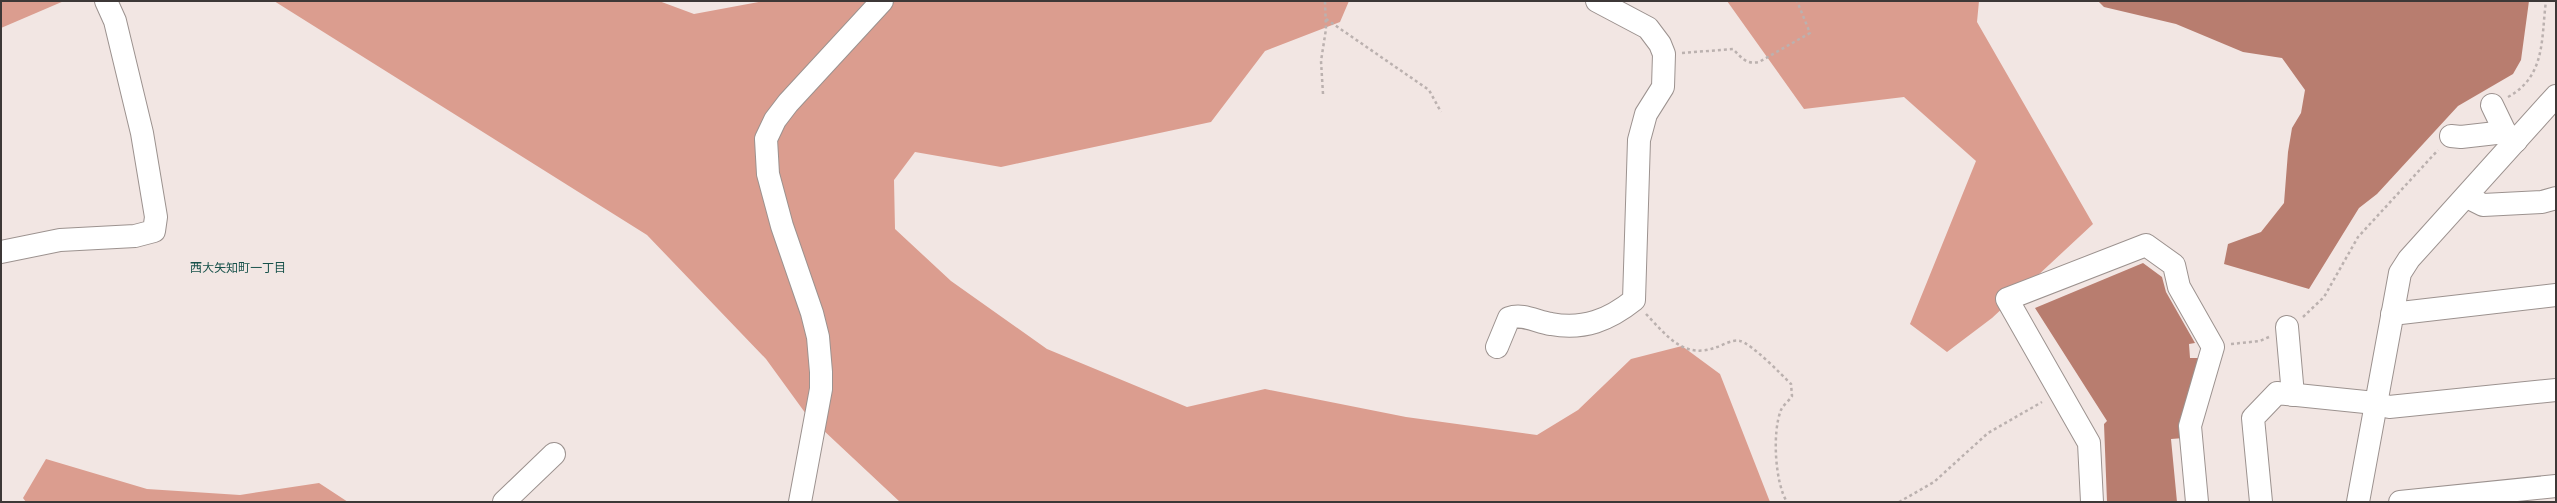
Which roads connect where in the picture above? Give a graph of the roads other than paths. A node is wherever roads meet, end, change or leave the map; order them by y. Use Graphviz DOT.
graph roads {
  1 [pos="106,1"];
  2 [pos="882,1"];
  3 [pos="1597,1"];
  4 [pos="2556,96"];
  5 [pos="2492,105"];
  6 [pos="2451,136"];
  7 [pos="2511,136"];
  8 [pos="2467,197"];
  9 [pos="2556,198"];
  10 [pos="1,252"];
  11 [pos="2556,296"];
  12 [pos="2392,314"];
  13 [pos="2287,327"];
  14 [pos="1497,347"];
  15 [pos="2556,390"];
  16 [pos="2294,395"];
  17 [pos="2375,403"];
  18 [pos="554,454"];
  19 [pos="2556,486"];
  20 [pos="504,502"];
  21 [pos="800,502"];
  22 [pos="2092,502"];
  23 [pos="2197,502"];
  24 [pos="2261,502"];
  25 [pos="2358,502"];
  26 [pos="2400,502"];
  1 -- 10 [label="street"];
  2 -- 21 [label="street"];
  3 -- 14 [label="street"];
  4 -- 7 [label="street"];
  5 -- 7 [label="street"];
  6 -- 7 [label="street"];
  7 -- 8 [label="street"];
  8 -- 9 [label="street"];
  8 -- 12 [label="street"];
  11 -- 12 [label="street"];
  12 -- 17 [label="street"];
  13 -- 16 [label="street"];
  15 -- 17 [label="street"];
  16 -- 17 [label="street"];
  16 -- 24 [label="street"];
  17 -- 25 [label="street"];
  18 -- 20 [label="street"];
  19 -- 26 [label="street"];
  22 -- 23 [label="street"];
}
